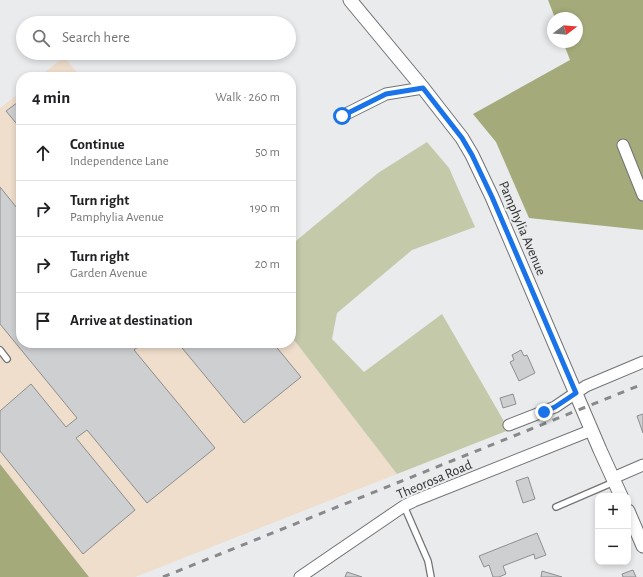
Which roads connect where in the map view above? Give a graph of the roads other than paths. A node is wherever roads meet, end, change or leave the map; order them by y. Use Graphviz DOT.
graph roads {
  1 [pos="350,0"];
  2 [pos="423,88"];
  3 [pos="342,116"];
  4 [pos="623,146"];
  5 [pos="643,195"];
  6 [pos="0,350"];
  7 [pos="6,359"];
  8 [pos="643,362"];
  9 [pos="576,393"];
  10 [pos="509,425"];
  11 [pos="592,430"];
  12 [pos="643,465"];
  13 [pos="613,480"];
  14 [pos="620,493"];
  15 [pos="404,506"];
  16 [pos="556,507"];
  17 [pos="631,518"];
  18 [pos="643,546"];
  19 [pos="300,577"];
  20 [pos="431,577"];
  1 -- 2 [label="street, Pamphylia Avenue"];
  2 -- 3 [label="street"];
  2 -- 9 [label="street, Pamphylia Avenue"];
  4 -- 5 [label="street"];
  6 -- 7 [label="lane"];
  8 -- 9 [label="street"];
  9 -- 10 [label="street"];
  9 -- 11 [label="street, Pamphylia Avenue"];
  11 -- 13 [label="street, Pamphylia Avenue"];
  11 -- 15 [label="street, Theorosa Road"];
  12 -- 13 [label="street"];
  13 -- 14 [label="street, Pamphylia Avenue"];
  13 -- 16 [label="lane"];
  15 -- 19 [label="street, Theorosa Road"];
  15 -- 20 [label="lane"];
  17 -- 18 [label="street"];
}
